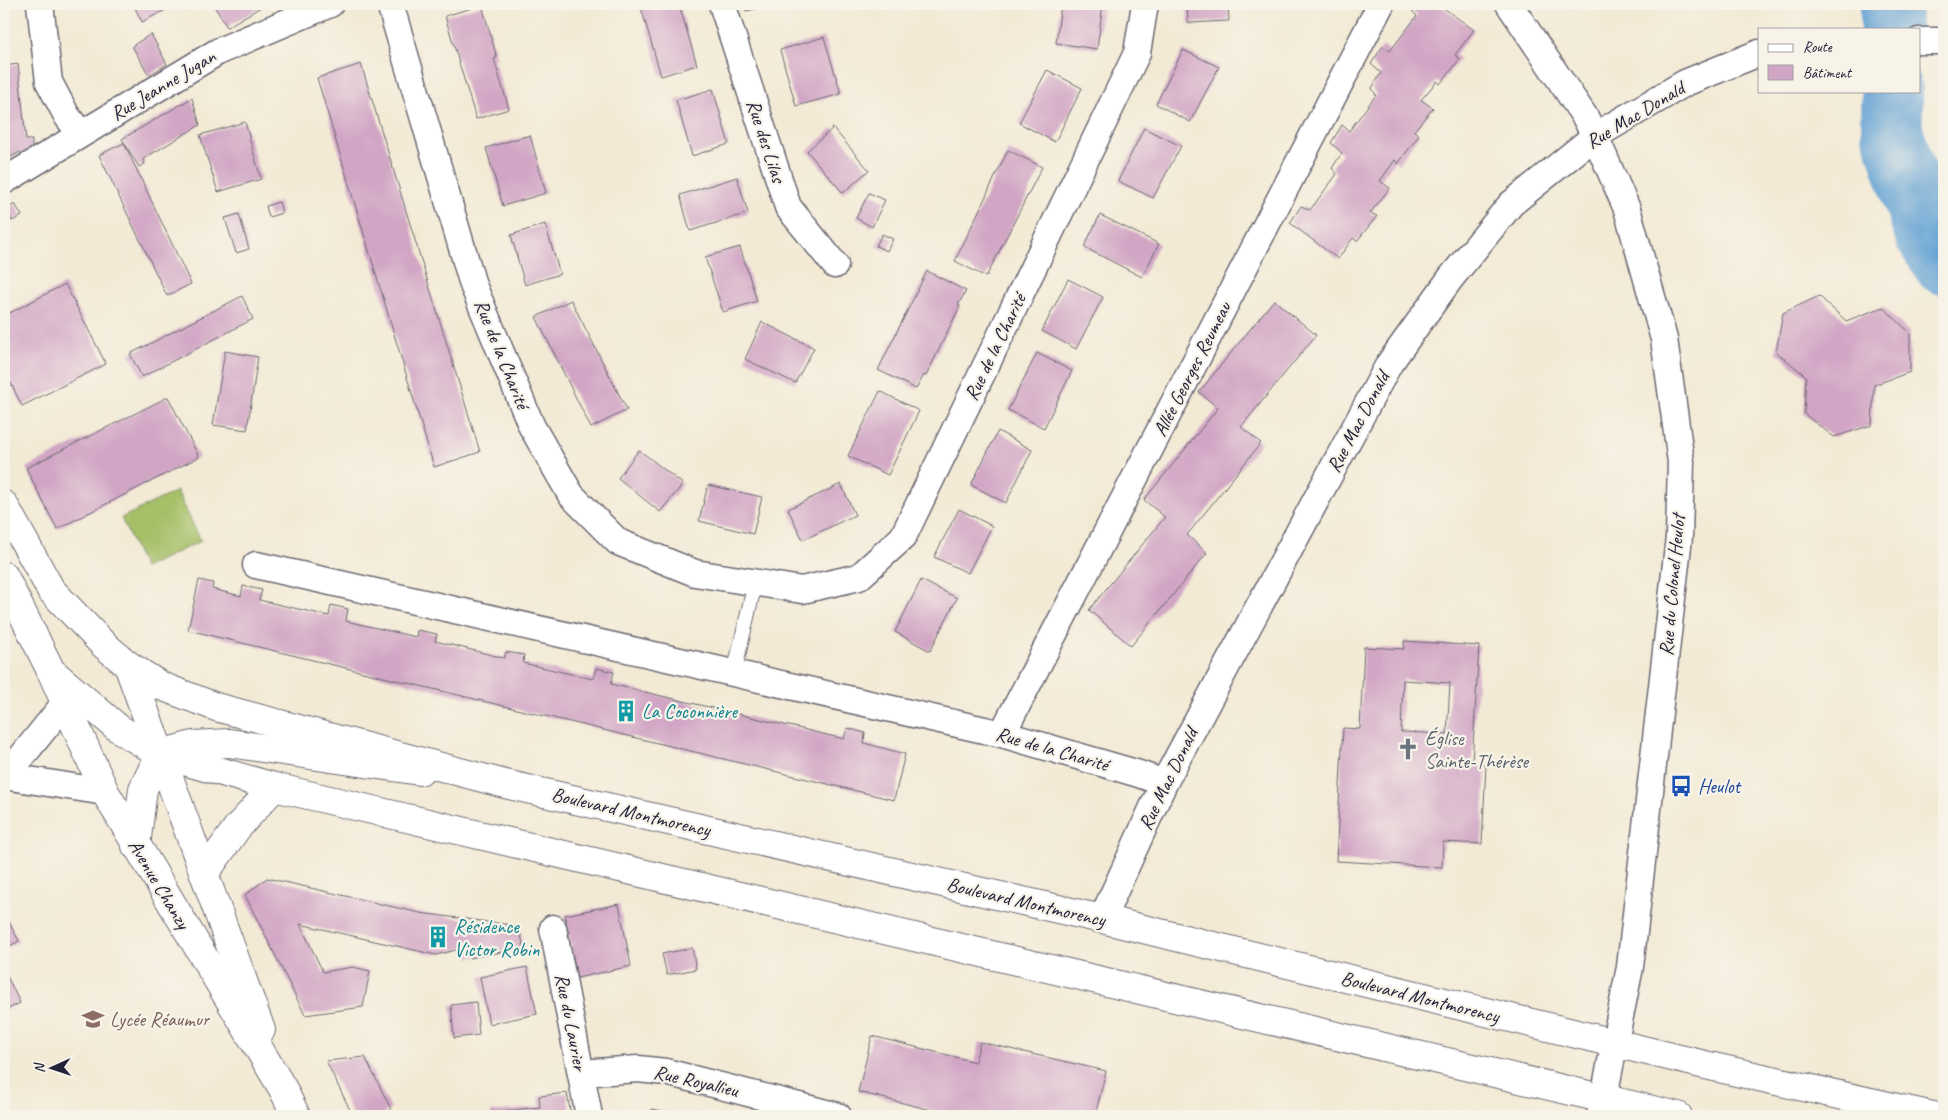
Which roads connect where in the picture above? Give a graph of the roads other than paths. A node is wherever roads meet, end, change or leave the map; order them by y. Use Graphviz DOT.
graph roads {
  1 [pos="40,4"];
  2 [pos="330,4"];
  3 [pos="390,4"];
  4 [pos="722,4"];
  5 [pos="1145,4"];
  6 [pos="1381,4"];
  7 [pos="1509,4"];
  8 [pos="1920,41"];
  9 [pos="1944,41"];
  10 [pos="1758,53"];
  11 [pos="81,134"];
  12 [pos="1595,136"];
  13 [pos="4,181"];
  14 [pos="835,264"];
  15 [pos="4,505"];
  16 [pos="256,565"];
  17 [pos="4,576"];
  18 [pos="755,583"];
  19 [pos="128,664"];
  20 [pos="51,671"];
  21 [pos="734,673"];
  22 [pos="65,703"];
  23 [pos="1002,734"];
  24 [pos="160,754"];
  25 [pos="5,776"];
  26 [pos="1164,783"];
  27 [pos="505,784"];
  28 [pos="274,787"];
  29 [pos="105,792"];
  30 [pos="136,846"];
  31 [pos="204,874"];
  32 [pos="1102,919"];
  33 [pos="553,928"];
  34 [pos="1614,1044"];
  35 [pos="581,1072"];
  36 [pos="282,1089"];
  37 [pos="1602,1108"];
  38 [pos="296,1116"];
  39 [pos="589,1116"];
  40 [pos="838,1116"];
  41 [pos="1678,1116"];
  42 [pos="1934,1116"];
  1 -- 11 [label="street"];
  2 -- 11 [label="street, Rue Jeanne Jugan"];
  3 -- 18 [label="street, Rue de la Charité"];
  4 -- 14 [label="street, Rue des Lilas"];
  5 -- 18 [label="street, Rue de la Charité"];
  6 -- 23 [label="street, Allée Georges Reumeau"];
  7 -- 12 [label="street"];
  8 -- 9 [label="street"];
  10 -- 12 [label="street, Rue Mac Donald"];
  11 -- 13 [label="street, Rue Jeanne Jugan"];
  12 -- 26 [label="street, Rue Mac Donald"];
  12 -- 34 [label="street, Rue du Colonel Heulot"];
  15 -- 19 [label="main road"];
  16 -- 21 [label="street, Rue de la Charité"];
  17 -- 20 [label="main road, Avenue Chanzy"];
  18 -- 21 [label="lane"];
  19 -- 24 [label="main road, Avenue Chanzy"];
  19 -- 27 [label="main road, Boulevard Montmorency"];
  20 -- 22 [label="main road, Avenue Chanzy"];
  20 -- 24 [label="main road, Avenue Chanzy"];
  21 -- 23 [label="street, Rue de la Charité"];
  22 -- 25 [label="street"];
  22 -- 29 [label="main road, Avenue Chanzy"];
  23 -- 26 [label="street, Rue de la Charité"];
  24 -- 27 [label="main road"];
  24 -- 28 [label="main road"];
  24 -- 30 [label="main road"];
  24 -- 31 [label="main road, Avenue Chanzy"];
  25 -- 29 [label="street"];
  26 -- 32 [label="street, Rue Mac Donald"];
  27 -- 32 [label="main road, Boulevard Montmorency"];
  28 -- 31 [label="main road"];
  28 -- 37 [label="main road"];
  29 -- 30 [label="main road, Avenue Chanzy"];
  30 -- 36 [label="main road, Avenue Chanzy"];
  31 -- 36 [label="main road, Avenue Chanzy"];
  32 -- 34 [label="main road, Boulevard Montmorency"];
  33 -- 35 [label="street, Rue du Laurier"];
  34 -- 37 [label="street, Rue du Colonel Heulot"];
  34 -- 42 [label="main road, Boulevard Montmorency"];
  35 -- 39 [label="street, Rue du Laurier"];
  35 -- 40 [label="street, Rue Royallieu"];
  36 -- 38 [label="main road, Avenue Chanzy"];
  37 -- 41 [label="main road"];
}
